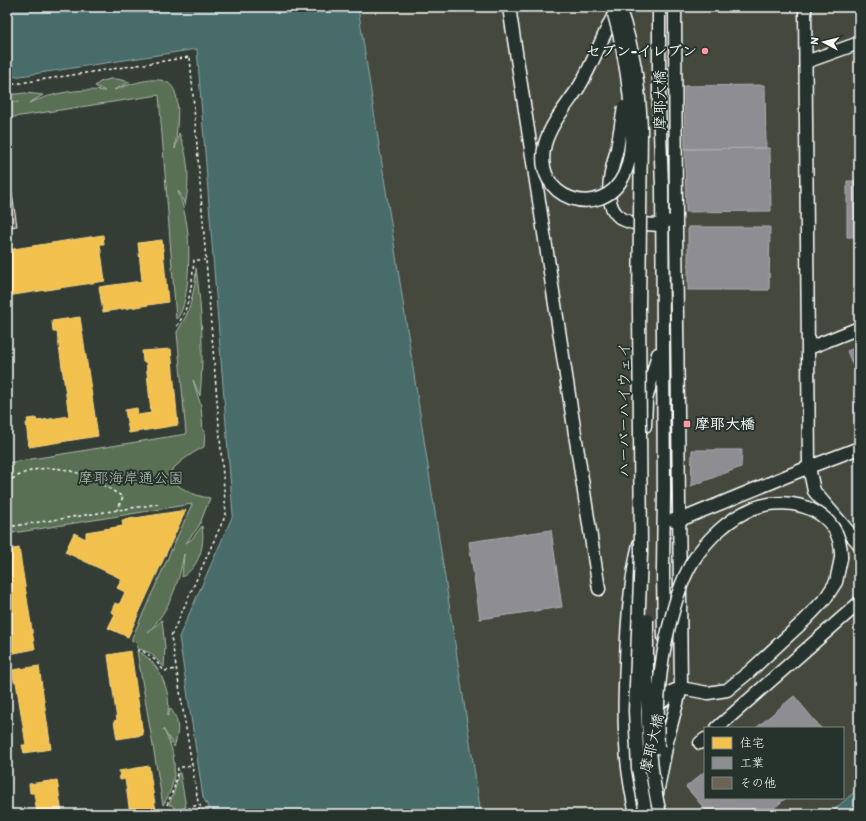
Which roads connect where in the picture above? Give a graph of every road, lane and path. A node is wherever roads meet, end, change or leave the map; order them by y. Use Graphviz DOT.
graph roads {
  1 [pos="509,7"];
  2 [pos="609,7"];
  3 [pos="612,7"];
  4 [pos="619,7"];
  5 [pos="625,7"];
  6 [pos="659,7"];
  7 [pos="675,7"];
  8 [pos="805,7"];
  9 [pos="859,43"];
  10 [pos="806,62"];
  11 [pos="7,85"];
  12 [pos="676,92"];
  13 [pos="662,224"];
  14 [pos="206,260"];
  15 [pos="177,326"];
  16 [pos="859,328"];
  17 [pos="662,337"];
  18 [pos="808,348"];
  19 [pos="859,448"];
  20 [pos="809,467"];
  21 [pos="7,482"];
  22 [pos="158,504"];
  23 [pos="117,510"];
  24 [pos="664,520"];
  25 [pos="680,520"];
  26 [pos="7,527"];
  27 [pos="859,544"];
  28 [pos="599,589"];
  29 [pos="859,603"];
  30 [pos="137,650"];
  31 [pos="177,669"];
  32 [pos="681,688"];
  33 [pos="663,701"];
  34 [pos="718,727"];
  35 [pos="192,765"];
  36 [pos="199,803"];
  37 [pos="167,805"];
  38 [pos="202,808"];
  39 [pos="177,814"];
  40 [pos="192,814"];
  41 [pos="205,814"];
  42 [pos="636,814"];
  43 [pos="639,814"];
  44 [pos="646,814"];
  45 [pos="654,814"];
  46 [pos="660,814"];
  47 [pos="665,814"];
  1 -- 28 [label="street"];
  2 -- 13 [label="street, bridge"];
  3 -- 4 [label="street, bridge"];
  4 -- 44 [label="street, ハーバーハイウェイ, bridge"];
  5 -- 46 [label="street, ハーバーハイウェイ, bridge"];
  6 -- 13 [label="street, 摩耶大橋"];
  7 -- 12 [label="street, 摩耶大橋"];
  8 -- 10 [label="street"];
  9 -- 10 [label="street"];
  10 -- 18 [label="street"];
  11 -- 14 [label="path"];
  12 -- 13 [label="street"];
  12 -- 25 [label="street, 摩耶大橋"];
  13 -- 17 [label="street, 摩耶大橋"];
  14 -- 15 [label="path"];
  14 -- 31 [label="path"];
  16 -- 18 [label="street"];
  17 -- 24 [label="street, 摩耶大橋"];
  17 -- 42 [label="street"];
  18 -- 20 [label="street"];
  19 -- 20 [label="street"];
  20 -- 25 [label="street"];
  20 -- 27 [label="street"];
  21 -- 23 [label="path"];
  22 -- 23 [label="path"];
  23 -- 26 [label="path"];
  24 -- 25 [label="street"];
  24 -- 33 [label="street, 摩耶大橋"];
  25 -- 32 [label="street, 摩耶大橋"];
  29 -- 34 [label="street"];
  30 -- 31 [label="path"];
  31 -- 35 [label="path"];
  32 -- 33 [label="street"];
  32 -- 45 [label="street, 摩耶大橋"];
  32 -- 47 [label="street, bridge"];
  33 -- 43 [label="street, 摩耶大橋"];
  35 -- 36 [label="path"];
  35 -- 37 [label="path"];
  36 -- 38 [label="path"];
  36 -- 39 [label="path"];
  38 -- 40 [label="path"];
  38 -- 41 [label="path"];
}
